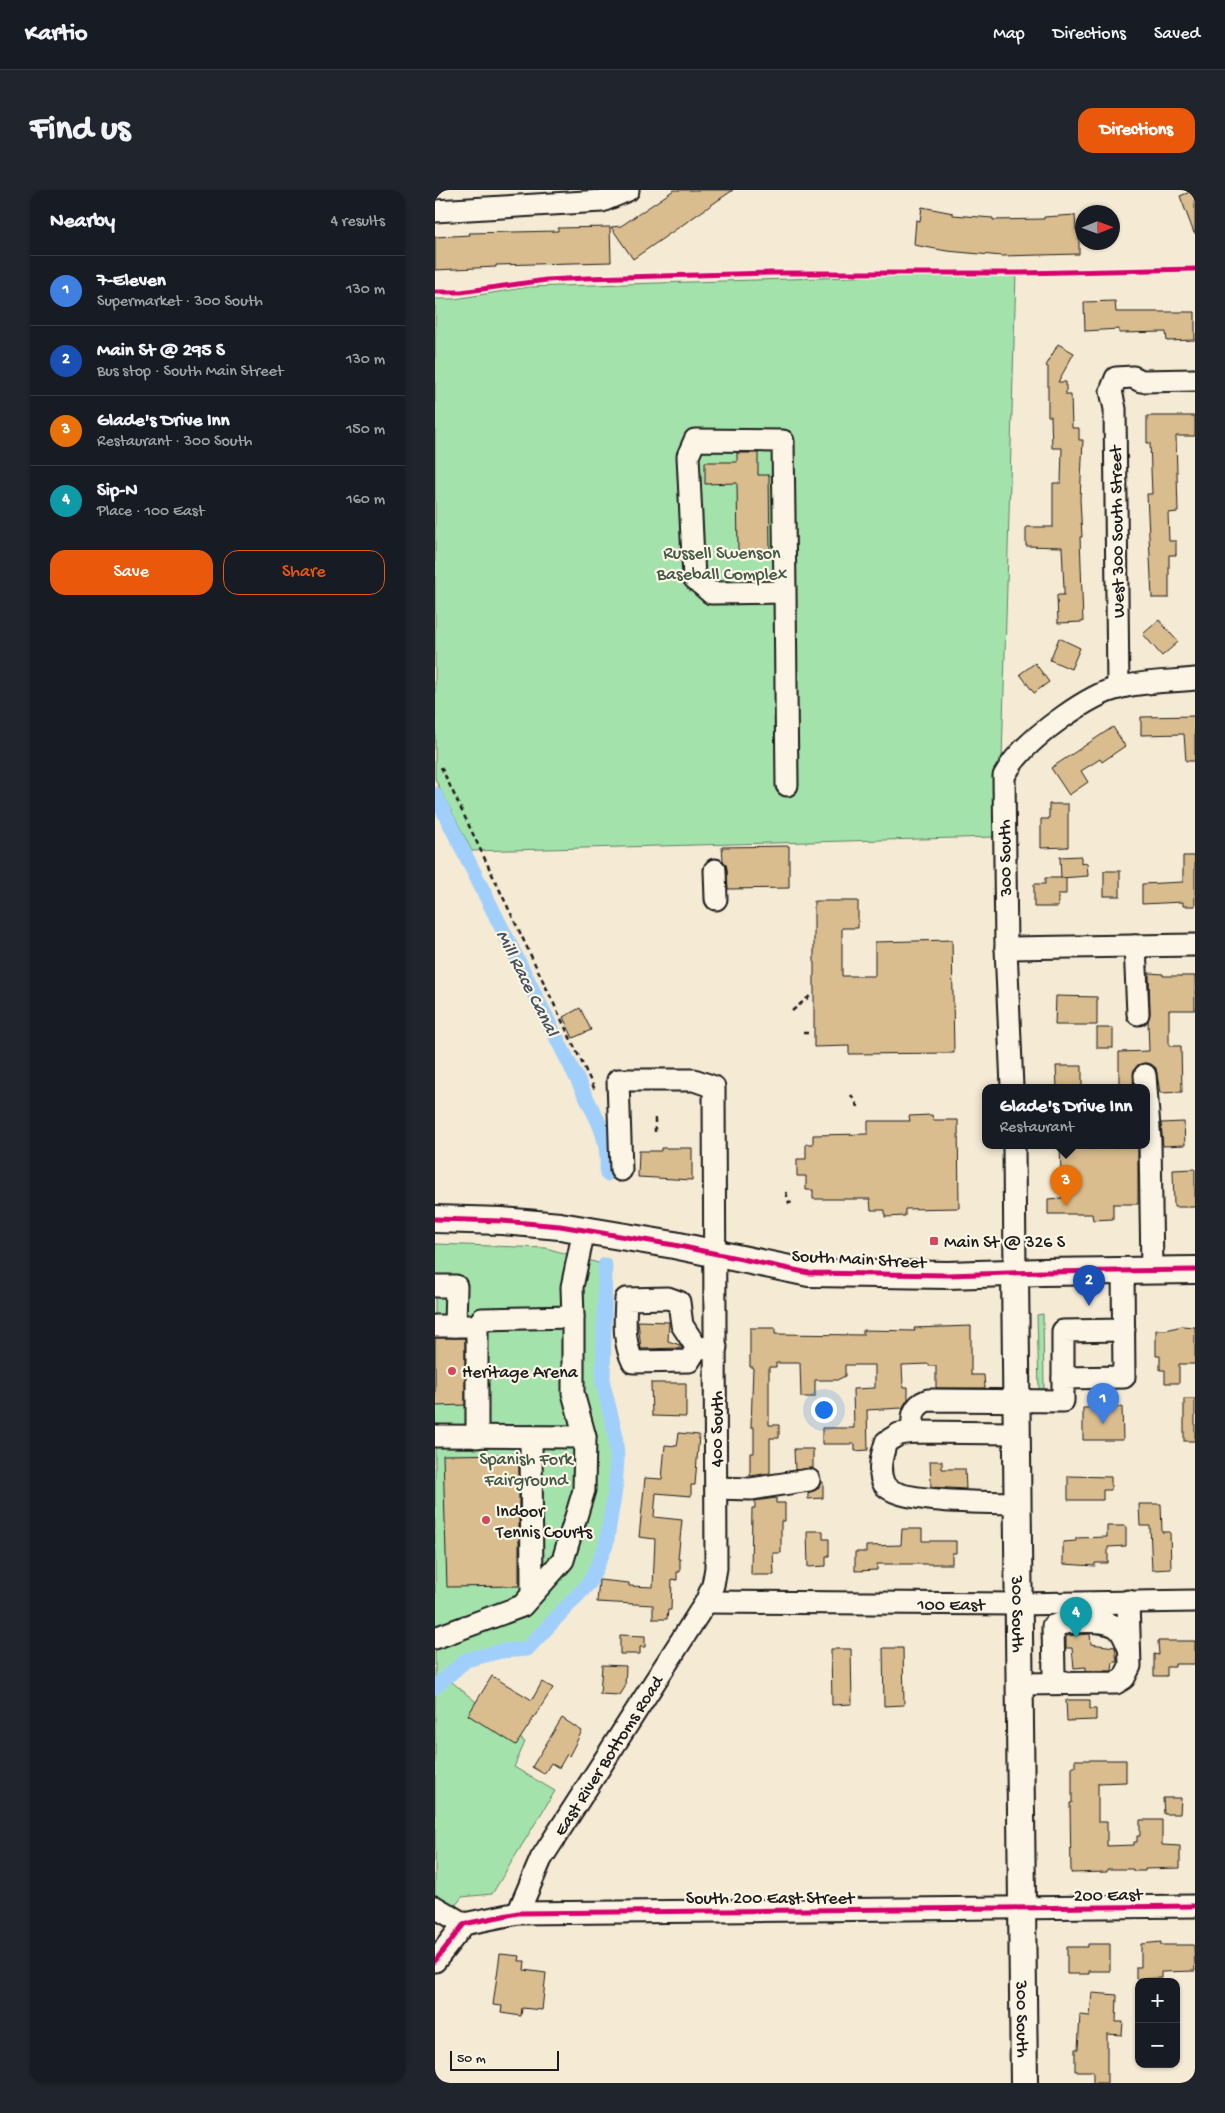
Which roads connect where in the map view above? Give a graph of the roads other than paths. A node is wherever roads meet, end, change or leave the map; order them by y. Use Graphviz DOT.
graph roads {
  1 [pos="628,190"];
  2 [pos="435,212"];
  3 [pos="1195,380"];
  4 [pos="785,592"];
  5 [pos="1195,679"];
  6 [pos="1118,688"];
  7 [pos="787,785"];
  8 [pos="715,870"];
  9 [pos="715,899"];
  10 [pos="1195,945"];
  11 [pos="1135,946"];
  12 [pos="1006,948"];
  13 [pos="1138,1014"];
  14 [pos="1145,1075"];
  15 [pos="1012,1084"];
  16 [pos="1146,1084"];
  17 [pos="1150,1142"];
  18 [pos="1014,1149"];
  19 [pos="621,1170"];
  20 [pos="435,1219"];
  21 [pos="583,1230"];
  22 [pos="714,1254"];
  23 [pos="1152,1270"];
  24 [pos="1195,1270"];
  25 [pos="1123,1271"];
  26 [pos="1015,1274"];
  27 [pos="435,1286"];
  28 [pos="573,1317"];
  29 [pos="445,1326"];
  30 [pos="477,1326"];
  31 [pos="1124,1330"];
  32 [pos="1063,1378"];
  33 [pos="1016,1400"];
  34 [pos="913,1432"];
  35 [pos="1016,1433"];
  36 [pos="435,1436"];
  37 [pos="477,1437"];
  38 [pos="531,1437"];
  39 [pos="585,1438"];
  40 [pos="809,1480"];
  41 [pos="716,1488"];
  42 [pos="1017,1503"];
  43 [pos="532,1594"];
  44 [pos="1128,1601"];
  45 [pos="1195,1601"];
  46 [pos="706,1602"];
  47 [pos="1018,1604"];
  48 [pos="435,1638"];
  49 [pos="1128,1646"];
  50 [pos="1068,1683"];
  51 [pos="1019,1684"];
  52 [pos="1195,1906"];
  53 [pos="435,1907"];
  54 [pos="1022,1909"];
  55 [pos="518,1913"];
  56 [pos="464,1924"];
  57 [pos="435,1961"];
  58 [pos="1024,2083"];
  1 -- 2 [label="street"];
  3 -- 6 [label="street, West 300 South Street"];
  4 -- 4 [label="street"];
  4 -- 7 [label="street"];
  5 -- 6 [label="street, 300 South"];
  6 -- 12 [label="street, 300 South"];
  8 -- 9 [label="street"];
  10 -- 11 [label="street"];
  11 -- 12 [label="street"];
  11 -- 13 [label="street"];
  12 -- 15 [label="street, 300 South"];
  14 -- 16 [label="street"];
  17 -- 23 [label="street"];
  18 -- 26 [label="street, 300 South"];
  19 -- 22 [label="street, 400 South"];
  20 -- 21 [label="main road, South Main Street"];
  21 -- 22 [label="main road, South Main Street"];
  21 -- 28 [label="street"];
  22 -- 26 [label="main road, South Main Street"];
  22 -- 41 [label="street, 400 South"];
  23 -- 24 [label="main road, South Main Street"];
  23 -- 25 [label="main road, South Main Street"];
  25 -- 26 [label="main road, South Main Street"];
  25 -- 31 [label="street"];
  26 -- 33 [label="main road, 300 South"];
  27 -- 29 [label="street"];
  28 -- 30 [label="street"];
  28 -- 39 [label="street"];
  29 -- 30 [label="street"];
  30 -- 37 [label="street"];
  31 -- 32 [label="street"];
  31 -- 32 [label="street"];
  32 -- 33 [label="street"];
  33 -- 34 [label="street"];
  33 -- 35 [label="main road, 300 South"];
  34 -- 35 [label="street"];
  34 -- 42 [label="street"];
  35 -- 42 [label="main road, 300 South"];
  36 -- 37 [label="street"];
  37 -- 38 [label="street"];
  38 -- 39 [label="street"];
  38 -- 43 [label="street"];
  39 -- 43 [label="street"];
  40 -- 41 [label="street"];
  41 -- 46 [label="street, 400 South"];
  42 -- 47 [label="main road, 300 South"];
  43 -- 48 [label="street"];
  44 -- 45 [label="street, 100 East"];
  44 -- 47 [label="street, 100 East"];
  44 -- 49 [label="street"];
  46 -- 47 [label="street, 100 East"];
  46 -- 55 [label="street, East River Bottoms Road"];
  47 -- 51 [label="main road, 300 South"];
  49 -- 50 [label="street"];
  49 -- 50 [label="street"];
  50 -- 51 [label="street"];
  51 -- 54 [label="main road, 300 South"];
  52 -- 54 [label="street, 200 East"];
  53 -- 56 [label="street"];
  54 -- 55 [label="street, South 200 East Street"];
  54 -- 58 [label="main road, 300 South"];
  55 -- 56 [label="street, South 200 East Street"];
  56 -- 57 [label="street"];
}
